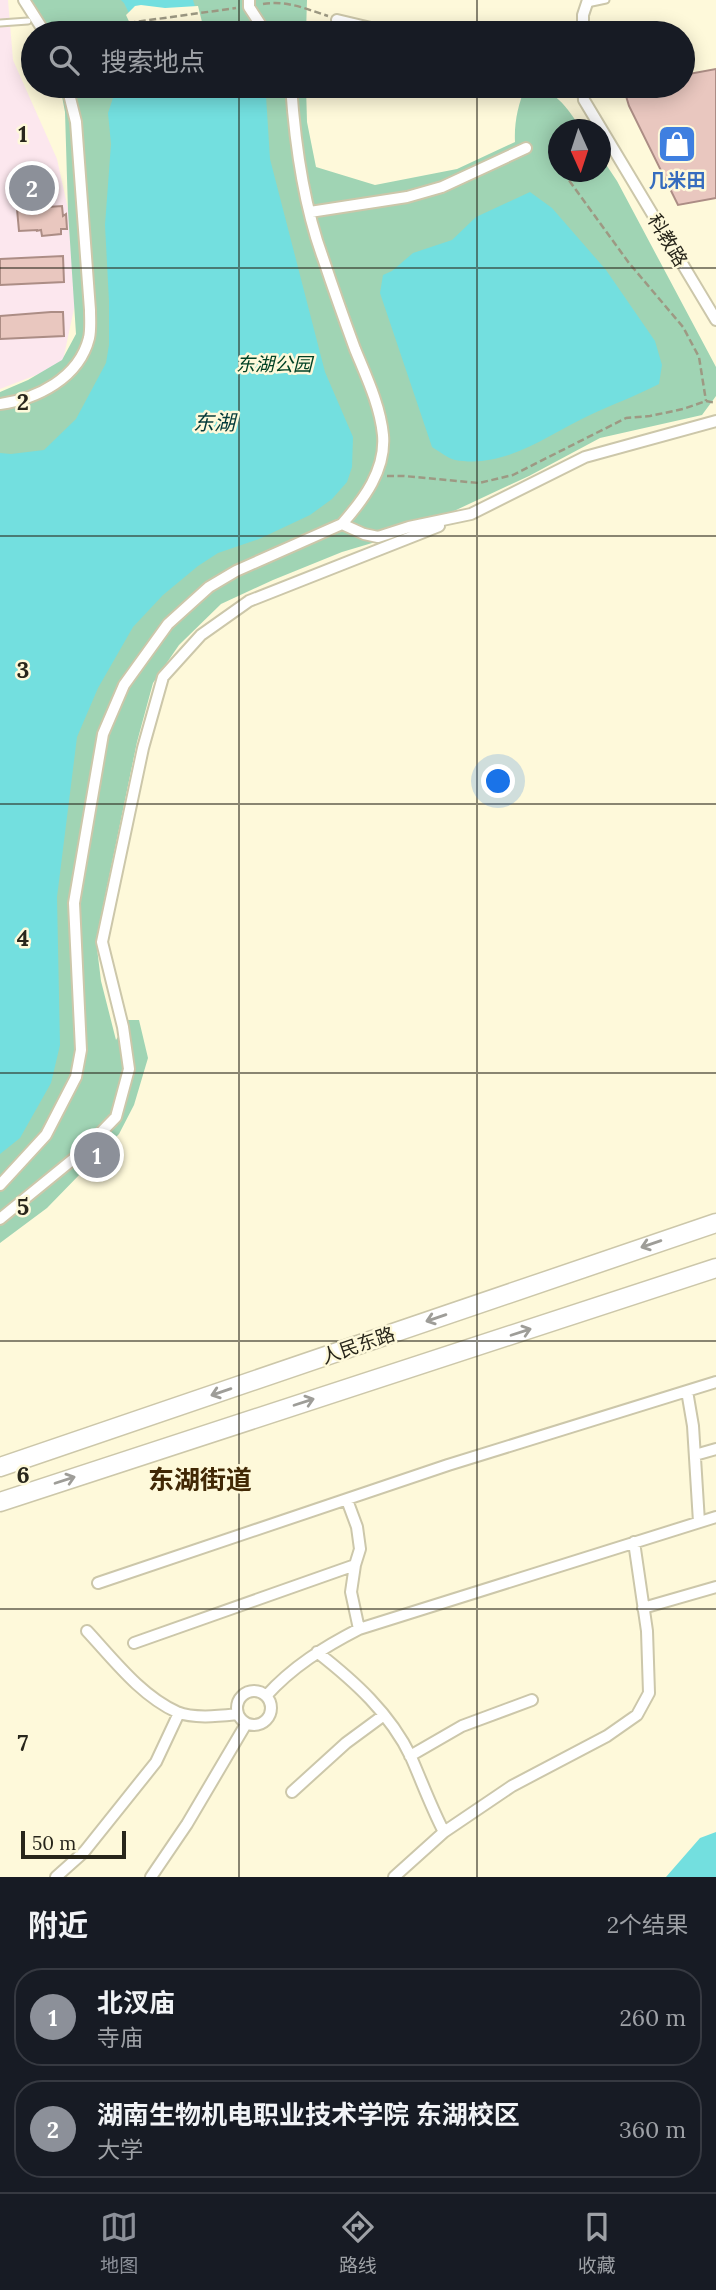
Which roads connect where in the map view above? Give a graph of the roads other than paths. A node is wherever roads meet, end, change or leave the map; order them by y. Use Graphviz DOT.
graph roads {
  1 [pos="24,0"];
  2 [pos="606,0"];
  3 [pos="588,2"];
  4 [pos="249,3"];
  5 [pos="337,20"];
  6 [pos="38,21"];
  7 [pos="259,21"];
  8 [pos="341,21"];
  9 [pos="583,21"];
  10 [pos="21,22"];
  11 [pos="0,23"];
  12 [pos="70,98"];
  13 [pos="292,98"];
  14 [pos="584,98"];
  15 [pos="526,148"];
  16 [pos="310,212"];
  17 [pos="716,320"];
  18 [pos="0,404"];
  19 [pos="716,421"];
  20 [pos="471,514"];
  21 [pos="342,524"];
  22 [pos="0,1185"];
  23 [pos="0,1219"];
  24 [pos="716,1223"];
  25 [pos="716,1268"];
  26 [pos="716,1382"];
  27 [pos="687,1391"];
  28 [pos="716,1449"];
  29 [pos="695,1455"];
  30 [pos="0,1467"];
  31 [pos="1,1499"];
  32 [pos="347,1500"];
  33 [pos="716,1517"];
  34 [pos="699,1522"];
  35 [pos="634,1542"];
  36 [pos="355,1564"];
  37 [pos="98,1583"];
  38 [pos="716,1587"];
  39 [pos="643,1608"];
  40 [pos="359,1629"];
  41 [pos="87,1631"];
  42 [pos="134,1643"];
  43 [pos="317,1652"];
  44 [pos="266,1696"];
  45 [pos="532,1700"];
  46 [pos="179,1713"];
  47 [pos="238,1714"];
  48 [pos="384,1715"];
  49 [pos="246,1724"];
  50 [pos="410,1755"];
  51 [pos="292,1792"];
  52 [pos="444,1832"];
  53 [pos="56,1877"];
  54 [pos="151,1877"];
  55 [pos="394,1877"];
  1 -- 6 [label="street"];
  2 -- 3 [label="lane"];
  3 -- 9 [label="street"];
  4 -- 7 [label="street"];
  5 -- 8 [label="street"];
  10 -- 11 [label="lane"];
  12 -- 18 [label="street"];
  13 -- 16 [label="street"];
  14 -- 17 [label="street, 科教路"];
  15 -- 16 [label="street"];
  16 -- 21 [label="street"];
  19 -- 20 [label="street"];
  20 -- 21 [label="street"];
  20 -- 23 [label="street"];
  21 -- 22 [label="street"];
  24 -- 30 [label="main road, 人民东路, one-way"];
  31 -- 25 [label="main road, 人民东路, one-way"];
  26 -- 27 [label="street"];
  27 -- 29 [label="street"];
  27 -- 32 [label="street"];
  28 -- 29 [label="street"];
  29 -- 34 [label="street"];
  32 -- 36 [label="street"];
  32 -- 37 [label="street"];
  33 -- 34 [label="street"];
  34 -- 35 [label="street"];
  35 -- 39 [label="street"];
  35 -- 40 [label="street"];
  36 -- 40 [label="street"];
  36 -- 42 [label="street"];
  38 -- 39 [label="street"];
  39 -- 52 [label="street"];
  40 -- 43 [label="street"];
  41 -- 46 [label="street"];
  43 -- 44 [label="street"];
  43 -- 48 [label="street"];
  44 -- 47 [label="street"];
  44 -- 49 [label="street"];
  45 -- 50 [label="street"];
  46 -- 47 [label="street"];
  46 -- 53 [label="street"];
  47 -- 49 [label="street"];
  48 -- 50 [label="street"];
  48 -- 51 [label="street"];
  49 -- 54 [label="street"];
  50 -- 52 [label="street"];
  52 -- 55 [label="street"];
}
